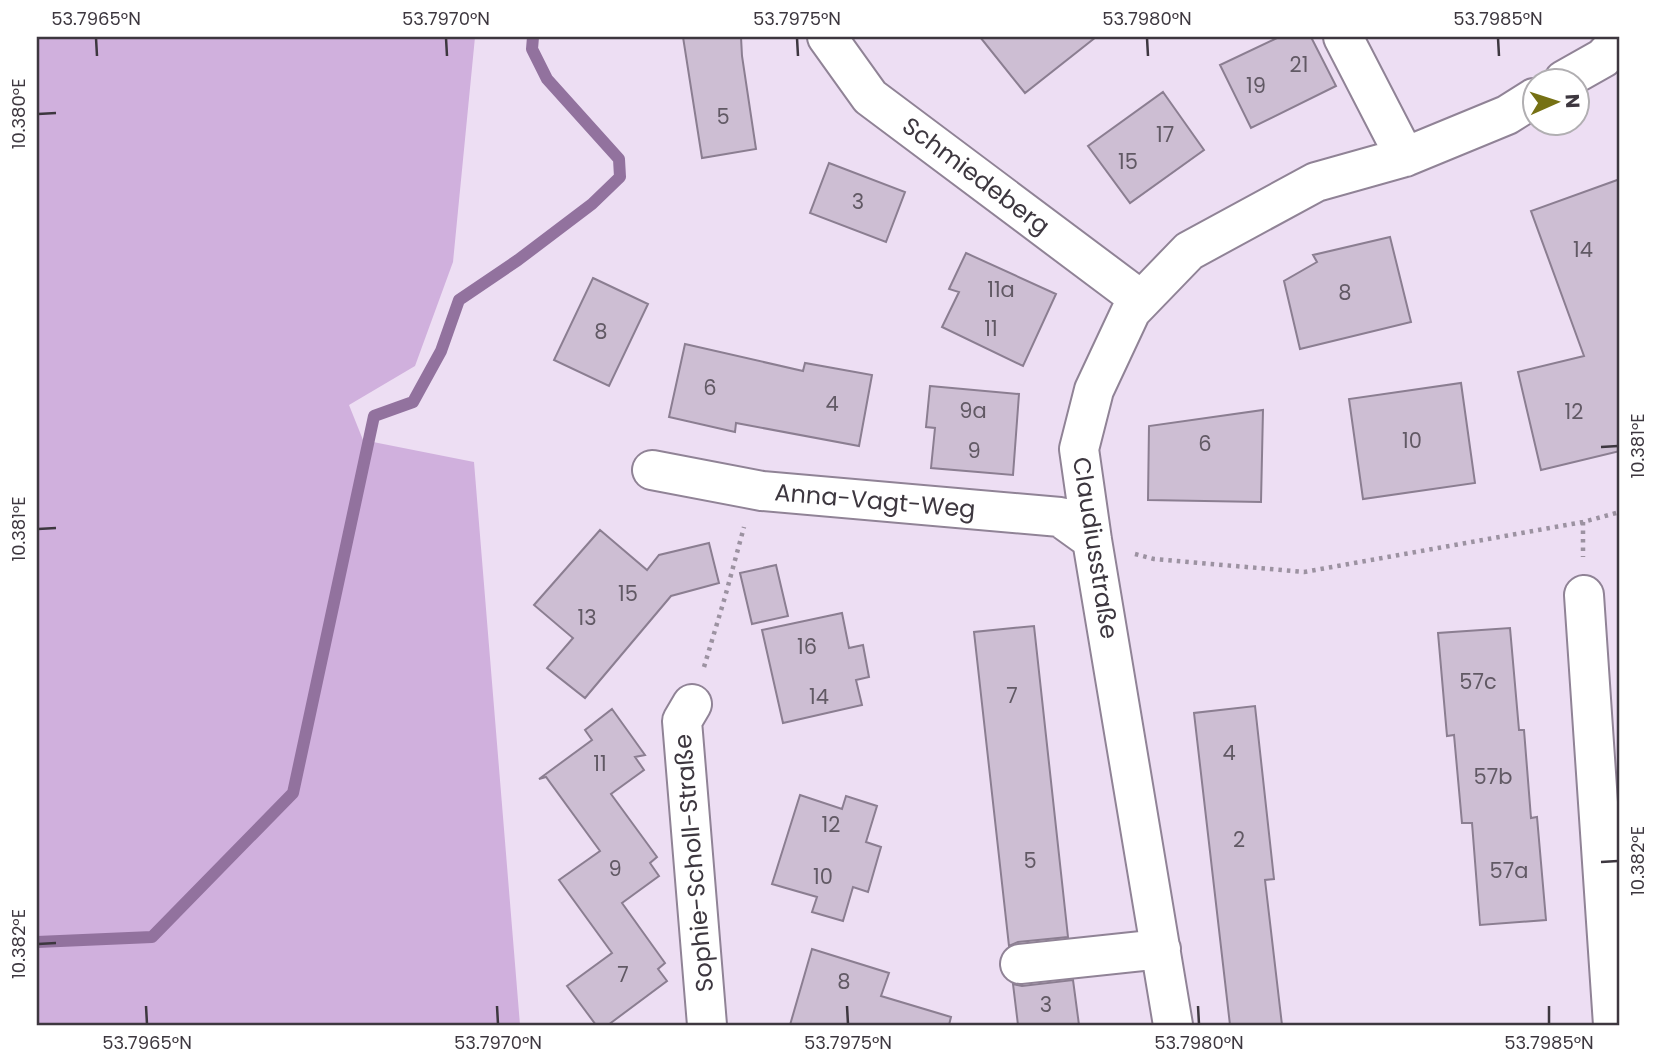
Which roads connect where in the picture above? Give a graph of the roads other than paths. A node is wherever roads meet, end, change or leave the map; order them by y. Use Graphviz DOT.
graph roads {
  1 [pos="827,37"];
  2 [pos="1343,37"];
  3 [pos="1620,40"];
  4 [pos="1589,66"];
  5 [pos="1520,107"];
  6 [pos="1405,158"];
  7 [pos="1141,300"];
  8 [pos="652,470"];
  9 [pos="1092,540"];
  10 [pos="1584,596"];
  11 [pos="692,704"];
  12 [pos="1161,949"];
  13 [pos="1020,964"];
  14 [pos="707,1025"];
  15 [pos="1173,1025"];
  16 [pos="1614,1025"];
  1 -- 7 [label="street, Schmiedeberg"];
  2 -- 6 [label="street"];
  3 -- 4 [label="street"];
  5 -- 6 [label="street, Claudiusstraße"];
  6 -- 7 [label="street, Claudiusstraße"];
  7 -- 9 [label="street, Claudiusstraße"];
  8 -- 9 [label="street, Anna-Vagt-Weg"];
  9 -- 12 [label="street, Claudiusstraße"];
  10 -- 16 [label="street"];
  11 -- 14 [label="street, Sophie-Scholl-Straße"];
  12 -- 13 [label="street"];
  12 -- 15 [label="street, Claudiusstraße"];
}
